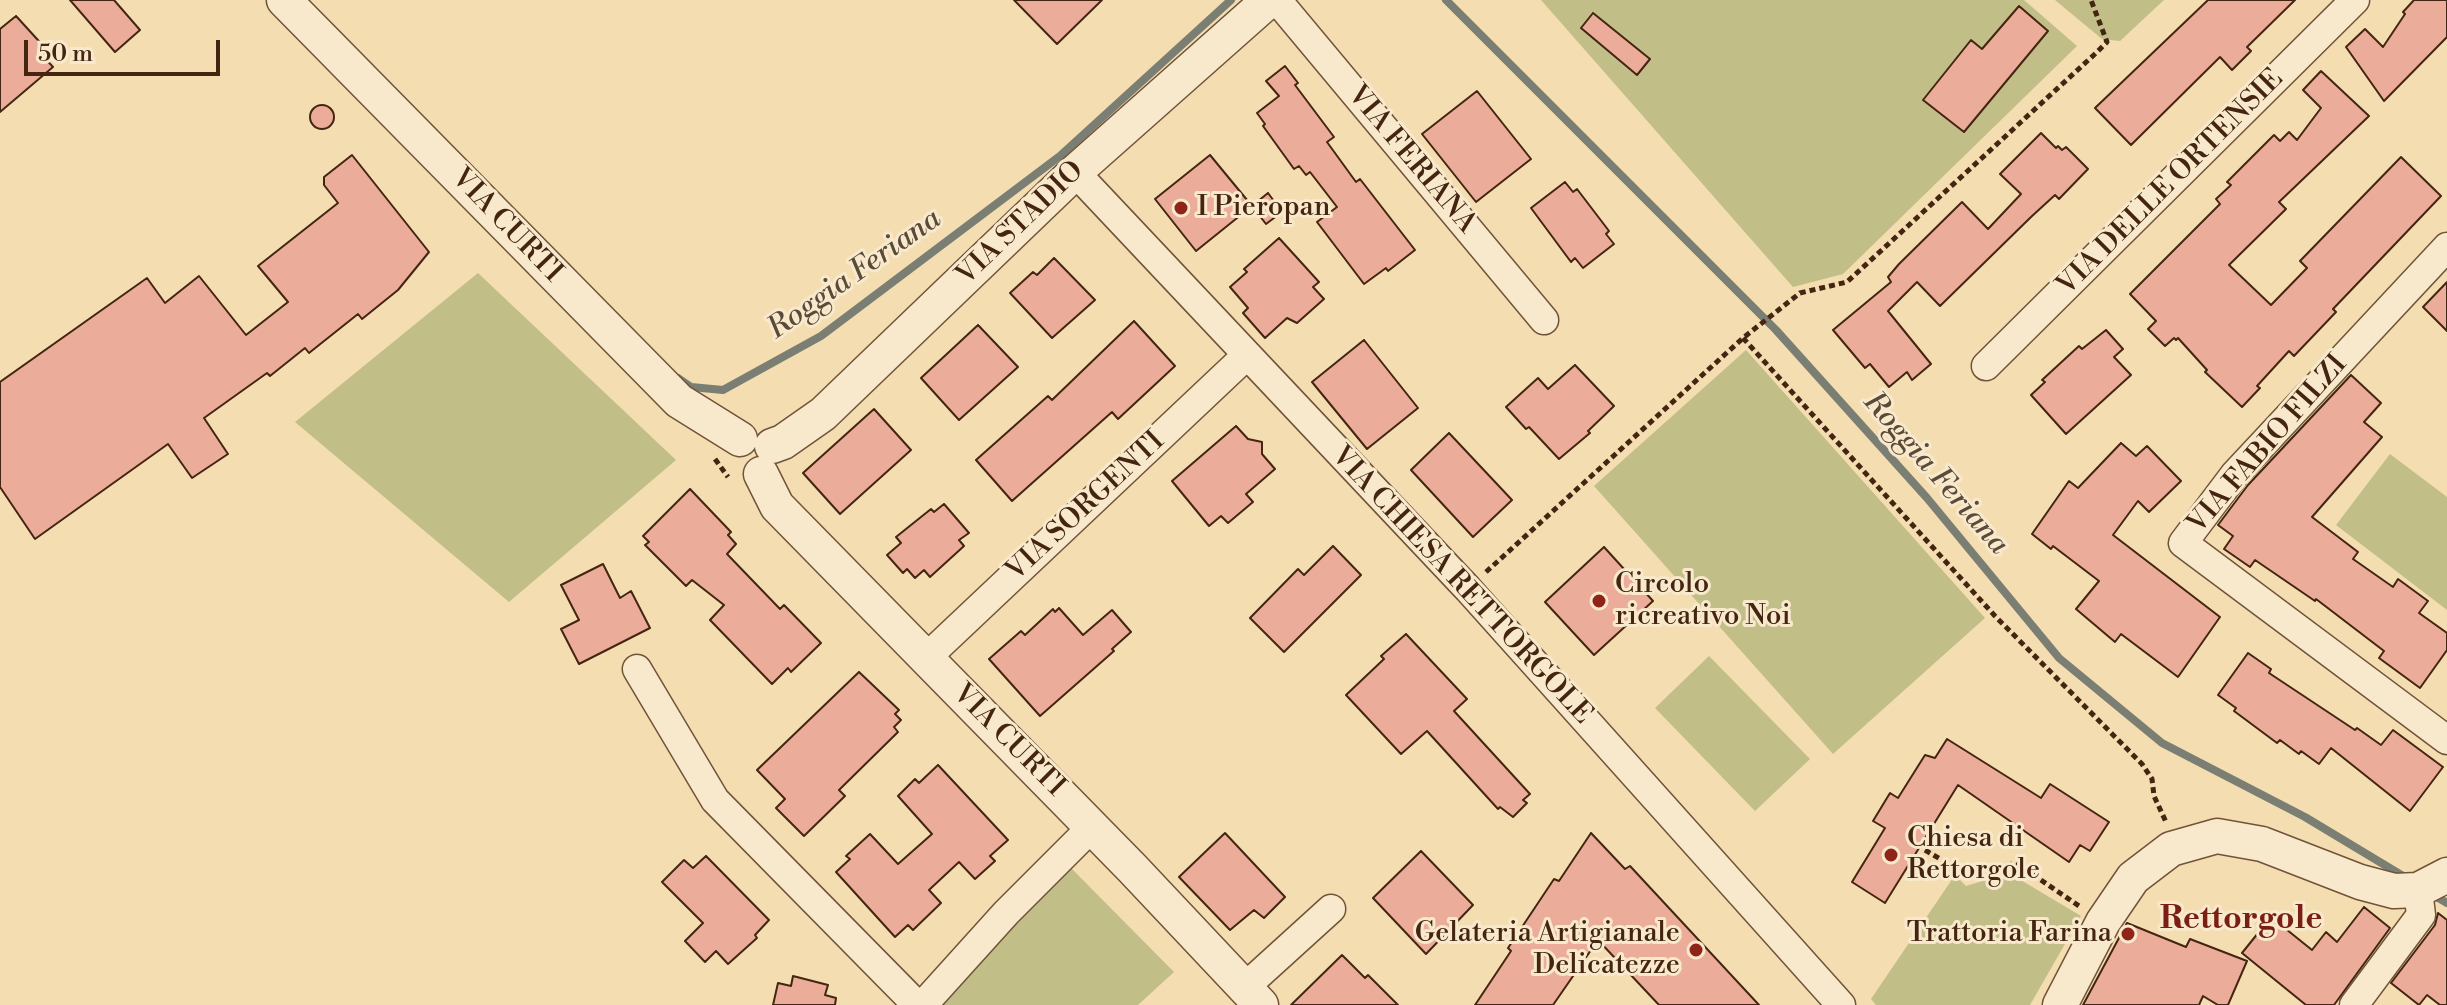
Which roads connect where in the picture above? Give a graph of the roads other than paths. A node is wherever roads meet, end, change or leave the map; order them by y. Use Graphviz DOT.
graph roads {
  1 [pos="284,0"];
  2 [pos="1269,0"];
  3 [pos="1277,0"];
  4 [pos="2355,0"];
  5 [pos="1075,172"];
  6 [pos="2447,247"];
  7 [pos="1544,320"];
  8 [pos="1247,355"];
  9 [pos="1986,366"];
  10 [pos="758,453"];
  11 [pos="926,658"];
  12 [pos="637,669"];
  13 [pos="2447,740"];
  14 [pos="1092,827"];
  15 [pos="2432,882"];
  16 [pos="1331,909"];
  17 [pos="1253,996"];
  18 [pos="917,1005"];
  19 [pos="923,1005"];
  20 [pos="1841,1005"];
  21 [pos="2060,1005"];
  22 [pos="2354,1005"];
  1 -- 10 [label="street, VIA CURTI"];
  2 -- 5 [label="street, VIA STADIO"];
  3 -- 7 [label="street, VIA FERIANA"];
  4 -- 9 [label="street, VIA DELLE ORTENSIE"];
  5 -- 8 [label="street, VIA CHIESA RETTORGOLE"];
  5 -- 10 [label="street, VIA STADIO"];
  6 -- 13 [label="street, VIA FABIO FILZI"];
  8 -- 11 [label="street, VIA SORGENTI"];
  8 -- 20 [label="street, VIA CHIESA RETTORGOLE"];
  10 -- 11 [label="street, VIA CURTI"];
  11 -- 14 [label="street, VIA CURTI"];
  12 -- 18 [label="street"];
  14 -- 17 [label="street, VIA CURTI"];
  14 -- 19 [label="street"];
  15 -- 21 [label="street"];
  15 -- 22 [label="street"];
  16 -- 17 [label="street"];
}
